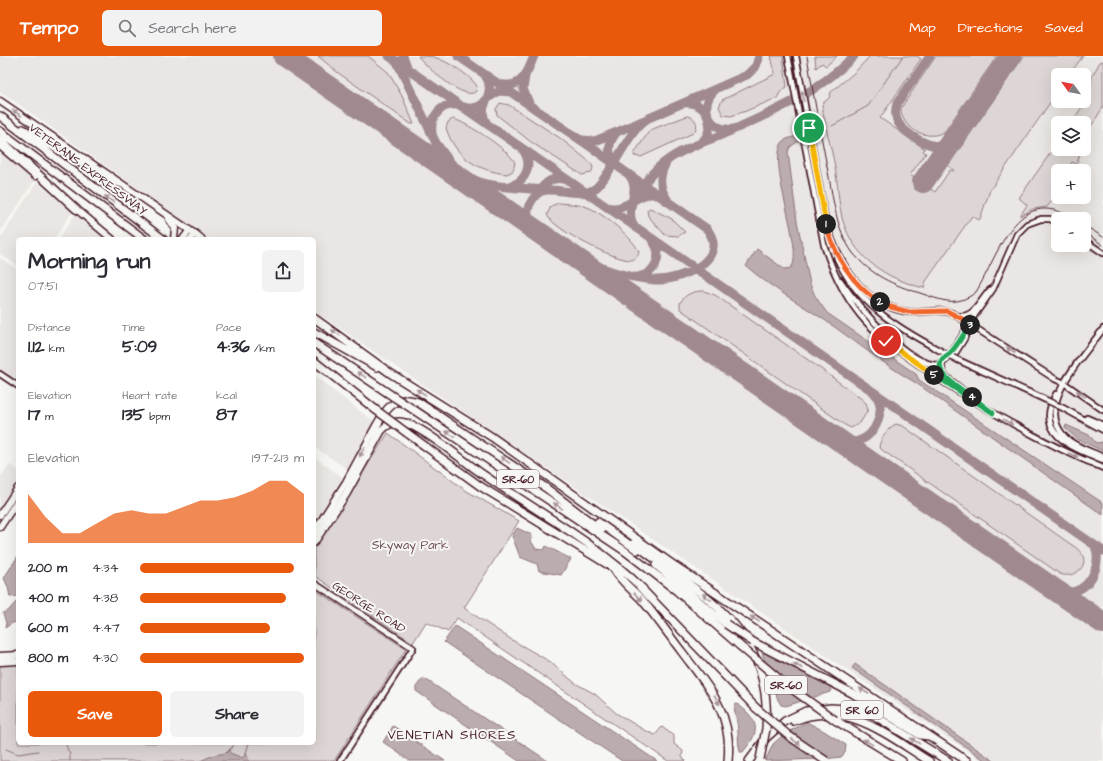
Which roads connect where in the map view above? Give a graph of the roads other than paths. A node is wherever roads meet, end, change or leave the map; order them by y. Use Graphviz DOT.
graph roads {
  1 [pos="796,56"];
  2 [pos="788,57"];
  3 [pos="0,101"];
  4 [pos="0,116"];
  5 [pos="7,121"];
  6 [pos="0,126"];
  7 [pos="0,131"];
  8 [pos="0,139"];
  9 [pos="0,146"];
  10 [pos="56,173"];
  11 [pos="119,183"];
  12 [pos="76,209"];
  13 [pos="167,216"];
  14 [pos="1051,220"];
  15 [pos="827,226"];
  16 [pos="192,235"];
  17 [pos="110,237"];
  18 [pos="141,237"];
  19 [pos="160,237"];
  20 [pos="174,237"];
  21 [pos="1091,245"];
  22 [pos="1103,253"];
  23 [pos="828,259"];
  24 [pos="995,284"];
  25 [pos="958,316"];
  26 [pos="316,319"];
  27 [pos="970,323"];
  28 [pos="1103,329"];
  29 [pos="316,333"];
  30 [pos="316,344"];
  31 [pos="316,363"];
  32 [pos="940,365"];
  33 [pos="316,366"];
  34 [pos="324,369"];
  35 [pos="390,373"];
  36 [pos="0,374"];
  37 [pos="1064,383"];
  38 [pos="16,385"];
  39 [pos="1063,408"];
  40 [pos="1103,410"];
  41 [pos="993,413"];
  42 [pos="1103,425"];
  43 [pos="1103,430"];
  44 [pos="372,434"];
  45 [pos="1103,456"];
  46 [pos="1103,460"];
  47 [pos="1103,468"];
  48 [pos="546,488"];
  49 [pos="16,491"];
  50 [pos="16,503"];
  51 [pos="600,514"];
  52 [pos="0,515"];
  53 [pos="0,527"];
  54 [pos="316,529"];
  55 [pos="316,539"];
  56 [pos="625,551"];
  57 [pos="613,568"];
  58 [pos="316,584"];
  59 [pos="643,589"];
  60 [pos="16,655"];
  61 [pos="0,656"];
  62 [pos="16,661"];
  63 [pos="0,662"];
  64 [pos="768,732"];
  65 [pos="931,737"];
  66 [pos="760,760"];
  67 [pos="340,761"];
  68 [pos="728,761"];
  69 [pos="749,761"];
  70 [pos="826,761"];
  71 [pos="902,761"];
  72 [pos="929,761"];
  73 [pos="948,761"];
  74 [pos="967,761"];
  15 -- 1 [label="street, one-way"];
  2 -- 23 [label="street"];
  11 -- 3 [label="main road, one-way"];
  4 -- 5 [label="highway, VETERANS EXPRESSWAY"];
  5 -- 11 [label="highway"];
  19 -- 5 [label="highway, VETERANS EXPRESSWAY, one-way"];
  6 -- 10 [label="highway"];
  7 -- 10 [label="highway, VETERANS EXPRESSWAY"];
  8 -- 12 [label="highway"];
  9 -- 12 [label="main road"];
  10 -- 18 [label="highway, VETERANS EXPRESSWAY"];
  11 -- 13 [label="main road"];
  12 -- 17 [label="main road"];
  13 -- 16 [label="main road"];
  13 -- 20 [label="main road"];
  14 -- 24 [label="street"];
  15 -- 25 [label="street"];
  15 -- 39 [label="street, bridge"];
  21 -- 22 [label="street"];
  23 -- 32 [label="street"];
  23 -- 41 [label="street"];
  24 -- 25 [label="street"];
  24 -- 27 [label="street"];
  25 -- 27 [label="street"];
  35 -- 26 [label="highway, one-way"];
  27 -- 32 [label="street"];
  37 -- 27 [label="street, one-way"];
  28 -- 37 [label="street"];
  29 -- 35 [label="highway"];
  56 -- 30 [label="highway, SR-60 / SR-60, one-way, bridge"];
  31 -- 34 [label="highway"];
  32 -- 41 [label="street"];
  33 -- 34 [label="highway"];
  34 -- 57 [label="highway, SR-60 / SR-60, bridge"];
  51 -- 35 [label="highway, one-way"];
  36 -- 38 [label="street"];
  40 -- 37 [label="street, one-way"];
  37 -- 45 [label="street"];
  37 -- 46 [label="street"];
  39 -- 42 [label="street"];
  39 -- 43 [label="street"];
  41 -- 47 [label="street, one-way"];
  48 -- 44 [label="highway, one-way"];
  44 -- 54 [label="main road, one-way"];
  48 -- 56 [label="highway"];
  65 -- 48 [label="highway, one-way, bridge"];
  49 -- 52 [label="main road"];
  50 -- 53 [label="main road"];
  64 -- 51 [label="highway, one-way"];
  65 -- 51 [label="highway, one-way"];
  55 -- 59 [label="highway"];
  71 -- 56 [label="highway, SR-60 / SR-60, one-way, bridge"];
  57 -- 59 [label="highway, SR-60 / SR-60"];
  57 -- 68 [label="highway, one-way"];
  58 -- 67 [label="street, GEORGE ROAD"];
  59 -- 70 [label="highway, SR-60 / SR-60, one-way, bridge"];
  60 -- 61 [label="main road"];
  62 -- 63 [label="main road"];
  64 -- 66 [label="highway, bridge"];
  64 -- 69 [label="highway, SR 60"];
  64 -- 72 [label="highway"];
  73 -- 64 [label="highway, SR 60, one-way"];
  65 -- 74 [label="highway"];
}
